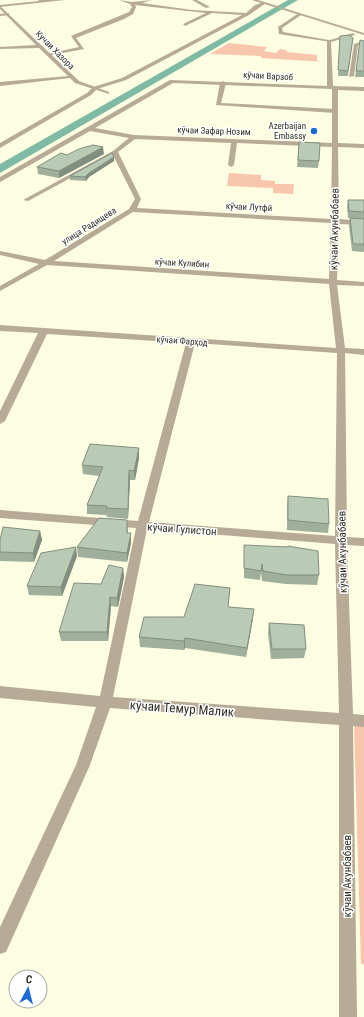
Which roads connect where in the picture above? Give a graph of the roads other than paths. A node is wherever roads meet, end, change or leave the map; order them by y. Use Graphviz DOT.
graph roads {
  1 [pos="63,0"];
  2 [pos="121,0"];
  3 [pos="150,0"];
  4 [pos="194,0"];
  5 [pos="254,0"];
  6 [pos="41,1"];
  7 [pos="132,3"];
  8 [pos="264,3"];
  9 [pos="0,7"];
  10 [pos="208,7"];
  11 [pos="210,13"];
  12 [pos="7,14"];
  13 [pos="247,14"];
  14 [pos="299,14"];
  15 [pos="0,15"];
  16 [pos="122,18"];
  17 [pos="88,25"];
  18 [pos="185,25"];
  19 [pos="69,33"];
  20 [pos="361,33"];
  21 [pos="73,37"];
  22 [pos="329,41"];
  23 [pos="364,42"];
  24 [pos="40,46"];
  25 [pos="0,48"];
  26 [pos="49,55"];
  27 [pos="70,76"];
  28 [pos="352,76"];
  29 [pos="223,83"];
  30 [pos="0,84"];
  31 [pos="95,88"];
  32 [pos="333,88"];
  33 [pos="364,89"];
  34 [pos="106,92"];
  35 [pos="335,111"];
  36 [pos="89,128"];
  37 [pos="134,137"];
  38 [pos="234,141"];
  39 [pos="334,145"];
  40 [pos="0,146"];
  41 [pos="364,146"];
  42 [pos="115,152"];
  43 [pos="231,164"];
  44 [pos="0,180"];
  45 [pos="26,200"];
  46 [pos="132,210"];
  47 [pos="335,222"];
  48 [pos="364,223"];
  49 [pos="0,254"];
  50 [pos="46,263"];
  51 [pos="333,282"];
  52 [pos="364,284"];
  53 [pos="0,289"];
  54 [pos="0,328"];
  55 [pos="43,332"];
  56 [pos="191,341"];
  57 [pos="341,351"];
  58 [pos="364,352"];
  59 [pos="0,421"];
  60 [pos="0,514"];
  61 [pos="142,526"];
  62 [pos="341,540"];
  63 [pos="364,542"];
  64 [pos="0,692"];
  65 [pos="105,702"];
  66 [pos="346,719"];
  67 [pos="364,721"];
  68 [pos="0,946"];
  69 [pos="348,1017"];
  1 -- 6 [label="street"];
  2 -- 7 [label="street"];
  3 -- 7 [label="street"];
  4 -- 10 [label="street"];
  5 -- 8 [label="street"];
  6 -- 9 [label="street"];
  7 -- 11 [label="street"];
  7 -- 16 [label="street"];
  8 -- 13 [label="street"];
  8 -- 14 [label="street"];
  9 -- 12 [label="street, Кучаи Хазора"];
  11 -- 13 [label="street"];
  11 -- 18 [label="street"];
  12 -- 15 [label="street"];
  12 -- 24 [label="street, Кучаи Хазора"];
  13 -- 31 [label="street"];
  14 -- 20 [label="street"];
  14 -- 22 [label="street"];
  16 -- 17 [label="street"];
  16 -- 21 [label="street"];
  19 -- 21 [label="street"];
  20 -- 22 [label="street"];
  21 -- 26 [label="street"];
  22 -- 32 [label="street, кӯчаи Акунбабаев"];
  23 -- 28 [label="street"];
  24 -- 25 [label="street"];
  24 -- 26 [label="street, Кучаи Хазора"];
  26 -- 27 [label="street, Кучаи Хазора"];
  27 -- 30 [label="street"];
  27 -- 31 [label="street, Кучаи Хазора"];
  29 -- 32 [label="street, кӯчаи Варзоб"];
  29 -- 35 [label="street"];
  29 -- 36 [label="street, кӯчаи Варзоб"];
  31 -- 34 [label="street, Кучаи Хазора"];
  31 -- 40 [label="street"];
  32 -- 33 [label="street, кӯчаи Варзоб"];
  32 -- 35 [label="street, кӯчаи Акунбабаев"];
  35 -- 39 [label="street, кӯчаи Акунбабаев"];
  36 -- 37 [label="street, кӯчаи Зафар Нозим"];
  36 -- 44 [label="street"];
  37 -- 38 [label="street, кӯчаи Зафар Нозим"];
  37 -- 42 [label="street"];
  38 -- 39 [label="street, кӯчаи Зафар Нозим"];
  38 -- 43 [label="street"];
  39 -- 41 [label="street, кӯчаи Зафар Нозим"];
  39 -- 47 [label="street, кӯчаи Акунбабаев"];
  42 -- 45 [label="street"];
  42 -- 46 [label="street, улица Радищева"];
  46 -- 47 [label="street, кӯчаи Лутфӣ"];
  46 -- 50 [label="street, улица Радищева"];
  47 -- 48 [label="street, кӯчаи Лутфӣ"];
  47 -- 51 [label="street, кӯчаи Акунбабаев"];
  49 -- 50 [label="street, кӯчаи Кулибин"];
  50 -- 51 [label="street, кӯчаи Кулибин"];
  50 -- 53 [label="street, улица Радищева"];
  51 -- 52 [label="street, кӯчаи Кулибин"];
  51 -- 57 [label="street, кӯчаи Акунбабаев"];
  54 -- 55 [label="street, кӯчаи Фарҳод"];
  55 -- 56 [label="street, кӯчаи Фарҳод"];
  55 -- 59 [label="street"];
  56 -- 57 [label="street, кӯчаи Фарҳод"];
  56 -- 61 [label="street"];
  57 -- 58 [label="street, кӯчаи Фарҳод"];
  57 -- 62 [label="street, кӯчаи Акунбабаев"];
  60 -- 61 [label="street, кӯчаи Гулистон"];
  61 -- 62 [label="street, кӯчаи Гулистон"];
  61 -- 65 [label="street"];
  62 -- 63 [label="street, кӯчаи Гулистон"];
  62 -- 66 [label="street, кӯчаи Акунбабаев"];
  64 -- 65 [label="street, кӯчаи Темур Малик"];
  65 -- 66 [label="street, кӯчаи Темур Малик"];
  65 -- 68 [label="street"];
  66 -- 67 [label="street, кӯчаи Темур Малик"];
  66 -- 69 [label="street, кӯчаи Акунбабаев"];
}
